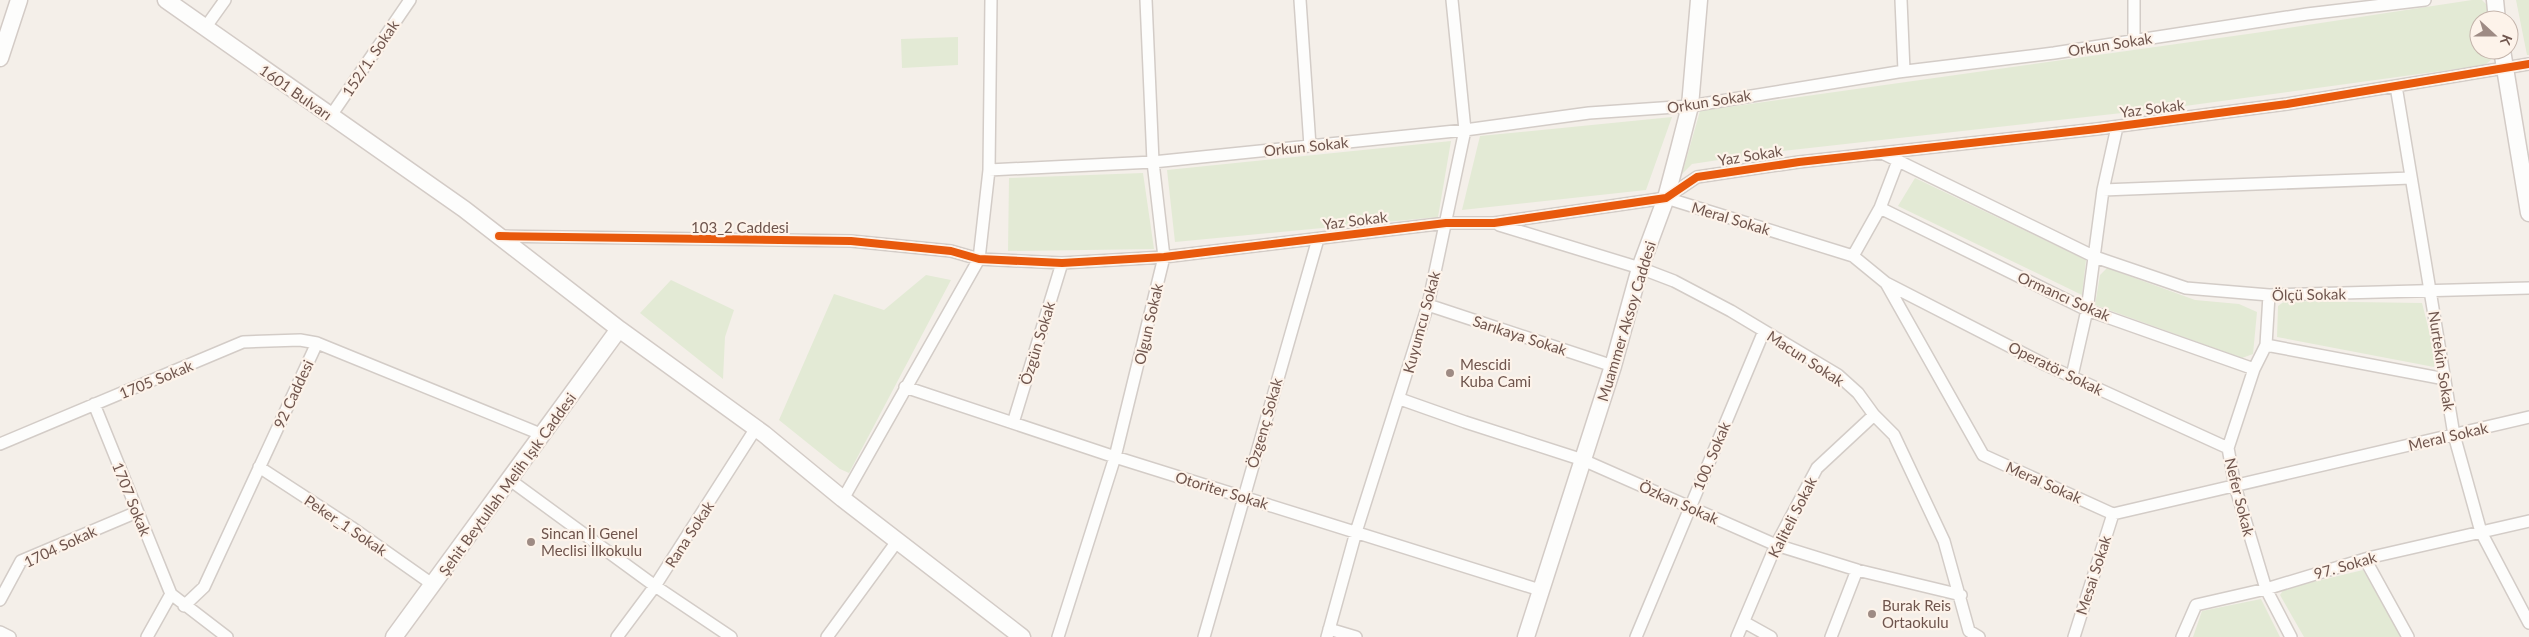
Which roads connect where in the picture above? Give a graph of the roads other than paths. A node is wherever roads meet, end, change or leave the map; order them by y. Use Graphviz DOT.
graph roads {
  1 [pos="19,0"];
  2 [pos="166,0"];
  3 [pos="225,0"];
  4 [pos="410,0"];
  5 [pos="991,0"];
  6 [pos="1146,0"];
  7 [pos="1300,0"];
  8 [pos="1452,0"];
  9 [pos="1698,0"];
  10 [pos="1901,0"];
  11 [pos="2134,0"];
  12 [pos="2425,0"];
  13 [pos="205,28"];
  14 [pos="2134,40"];
  15 [pos="0,58"];
  16 [pos="2504,60"];
  17 [pos="2529,64"];
  18 [pos="2505,68"];
  19 [pos="1904,71"];
  20 [pos="2396,86"];
  21 [pos="1690,106"];
  22 [pos="330,116"];
  23 [pos="2117,126"];
  24 [pos="1466,130"];
  25 [pos="1310,146"];
  26 [pos="1882,153"];
  27 [pos="1153,162"];
  28 [pos="1898,162"];
  29 [pos="988,170"];
  30 [pos="2411,178"];
  31 [pos="2103,190"];
  32 [pos="1666,198"];
  33 [pos="1880,208"];
  34 [pos="2529,214"];
  35 [pos="1446,223"];
  36 [pos="1494,223"];
  37 [pos="499,236"];
  38 [pos="1318,239"];
  39 [pos="1853,256"];
  40 [pos="1164,257"];
  41 [pos="2095,257"];
  42 [pos="979,259"];
  43 [pos="1062,263"];
  44 [pos="1640,268"];
  45 [pos="1886,283"];
  46 [pos="2529,288"];
  47 [pos="2430,292"];
  48 [pos="2269,295"];
  49 [pos="1428,304"];
  50 [pos="2087,310"];
  51 [pos="619,329"];
  52 [pos="1764,331"];
  53 [pos="317,343"];
  54 [pos="2266,345"];
  55 [pos="1613,366"];
  56 [pos="2254,369"];
  57 [pos="2072,376"];
  58 [pos="2445,379"];
  59 [pos="905,387"];
  60 [pos="1400,399"];
  61 [pos="94,404"];
  62 [pos="1874,415"];
  63 [pos="2529,417"];
  64 [pos="1013,423"];
  65 [pos="756,428"];
  66 [pos="543,435"];
  67 [pos="2454,435"];
  68 [pos="0,444"];
  69 [pos="2228,448"];
  70 [pos="1115,457"];
  71 [pos="1583,460"];
  72 [pos="259,468"];
  73 [pos="510,480"];
  74 [pos="2235,486"];
  75 [pos="1243,497"];
  76 [pos="843,499"];
  77 [pos="1689,506"];
  78 [pos="137,512"];
  79 [pos="2113,514"];
  80 [pos="2529,521"];
  81 [pos="1356,532"];
  82 [pos="2481,532"];
  83 [pos="898,540"];
  84 [pos="1776,545"];
  85 [pos="2365,559"];
  86 [pos="1857,570"];
  87 [pos="432,584"];
  88 [pos="655,586"];
  89 [pos="2266,589"];
  90 [pos="1540,590"];
  91 [pos="171,594"];
  92 [pos="1961,595"];
  93 [pos="0,600"];
  94 [pos="184,606"];
  95 [pos="1744,622"];
  96 [pos="2529,623"];
  97 [pos="0,632"];
  98 [pos="1328,633"];
  99 [pos="1971,635"];
  100 [pos="10,637"];
  101 [pos="147,637"];
  102 [pos="227,637"];
  103 [pos="394,637"];
  104 [pos="618,637"];
  105 [pos="731,637"];
  106 [pos="827,637"];
  107 [pos="1022,637"];
  108 [pos="1058,637"];
  109 [pos="1204,637"];
  110 [pos="1356,637"];
  111 [pos="1526,637"];
  112 [pos="1636,637"];
  113 [pos="1737,637"];
  114 [pos="1771,637"];
  115 [pos="1831,637"];
  116 [pos="2074,637"];
  117 [pos="2182,637"];
  118 [pos="2291,637"];
  119 [pos="2408,637"];
  1 -- 15 [label="main road"];
  2 -- 13 [label="main road, 1601 Bulvarı"];
  3 -- 13 [label="street"];
  4 -- 22 [label="street, 152/1. Sokak"];
  5 -- 29 [label="street"];
  6 -- 27 [label="street, Olgun Sokak"];
  7 -- 25 [label="street"];
  8 -- 24 [label="street, Kuyumcu Sokak"];
  9 -- 21 [label="main road, Muammer Aksoy Caddesi"];
  10 -- 19 [label="street"];
  11 -- 14 [label="street"];
  12 -- 14 [label="street, Orkun Sokak"];
  13 -- 22 [label="main road, 1601 Bulvarı"];
  14 -- 19 [label="street, Orkun Sokak"];
  16 -- 18 [label="main road"];
  17 -- 18 [label="street, Yaz Sokak"];
  18 -- 20 [label="street, Yaz Sokak"];
  18 -- 34 [label="main road"];
  19 -- 21 [label="street, Orkun Sokak"];
  20 -- 23 [label="street, Yaz Sokak"];
  20 -- 30 [label="street, Nurtekin Sokak"];
  21 -- 24 [label="street, Orkun Sokak"];
  21 -- 32 [label="main road, Muammer Aksoy Caddesi"];
  22 -- 37 [label="main road, 1601 Bulvarı"];
  23 -- 26 [label="street, Yaz Sokak"];
  23 -- 31 [label="street"];
  24 -- 25 [label="street, Orkun Sokak"];
  24 -- 35 [label="street, Kuyumcu Sokak"];
  25 -- 27 [label="street, Orkun Sokak"];
  26 -- 28 [label="street, Ölçü Sokak"];
  26 -- 32 [label="street, Yaz Sokak"];
  27 -- 29 [label="street, Orkun Sokak"];
  27 -- 40 [label="street, Olgun Sokak"];
  28 -- 33 [label="street"];
  28 -- 41 [label="street, Ölçü Sokak"];
  29 -- 42 [label="street"];
  30 -- 31 [label="street"];
  30 -- 47 [label="street, Nurtekin Sokak"];
  31 -- 41 [label="street"];
  32 -- 36 [label="street, Yaz Sokak"];
  32 -- 39 [label="street, Meral Sokak"];
  32 -- 44 [label="main road, Muammer Aksoy Caddesi"];
  33 -- 39 [label="street"];
  33 -- 50 [label="street, Ormancı Sokak"];
  35 -- 36 [label="street, Yaz Sokak"];
  35 -- 38 [label="street, Yaz Sokak"];
  35 -- 49 [label="street, Kuyumcu Sokak"];
  36 -- 44 [label="street, Macun Sokak"];
  37 -- 42 [label="street, 103_2 Caddesi"];
  37 -- 51 [label="main road, 1601 Bulvarı"];
  38 -- 40 [label="street, Yaz Sokak"];
  38 -- 75 [label="street, Özgenç Sokak"];
  39 -- 45 [label="street, Meral Sokak"];
  40 -- 43 [label="street, Yaz Sokak"];
  40 -- 70 [label="street, Olgun Sokak"];
  41 -- 48 [label="street, Ölçü Sokak"];
  41 -- 50 [label="street"];
  42 -- 43 [label="street, Yaz Sokak"];
  42 -- 59 [label="street"];
  43 -- 64 [label="street, Özgün Sokak"];
  44 -- 52 [label="street, Macun Sokak"];
  44 -- 55 [label="main road, Muammer Aksoy Caddesi"];
  45 -- 57 [label="street, Operatör Sokak"];
  45 -- 79 [label="street, Meral Sokak"];
  46 -- 47 [label="street, Ölçü Sokak"];
  47 -- 48 [label="street, Ölçü Sokak"];
  47 -- 58 [label="street, Nurtekin Sokak"];
  48 -- 54 [label="street, Nefer Sokak"];
  49 -- 55 [label="street, Sarıkaya Sokak"];
  49 -- 60 [label="street, Kuyumcu Sokak"];
  50 -- 56 [label="street, Ormancı Sokak"];
  50 -- 57 [label="street"];
  51 -- 65 [label="main road, 1601 Bulvarı"];
  51 -- 66 [label="main road, Şehit Beytullah Melih Işık Caddesi"];
  52 -- 62 [label="street, Macun Sokak"];
  52 -- 77 [label="street, 100. Sokak"];
  53 -- 61 [label="street, 1705 Sokak"];
  53 -- 66 [label="street, 92 Caddesi"];
  53 -- 72 [label="street, 92 Caddesi"];
  54 -- 56 [label="street, Nefer Sokak"];
  54 -- 58 [label="street"];
  55 -- 71 [label="main road, Muammer Aksoy Caddesi"];
  56 -- 69 [label="street, Nefer Sokak"];
  57 -- 69 [label="street, Operatör Sokak"];
  58 -- 67 [label="street, Nurtekin Sokak"];
  59 -- 64 [label="street, Otoriter Sokak"];
  59 -- 76 [label="street"];
  60 -- 71 [label="street, Özkan Sokak"];
  60 -- 81 [label="street, Kuyumcu Sokak"];
  61 -- 68 [label="street, 1705 Sokak"];
  61 -- 78 [label="street, 1707 Sokak"];
  62 -- 84 [label="street, Kaliteli Sokak"];
  62 -- 92 [label="street, Macun Sokak"];
  63 -- 67 [label="street, Meral Sokak"];
  64 -- 70 [label="street, Otoriter Sokak"];
  65 -- 76 [label="main road, 1601 Bulvarı"];
  65 -- 88 [label="street, Rana Sokak"];
  66 -- 73 [label="main road, Şehit Beytullah Melih Işık Caddesi"];
  67 -- 74 [label="street, Meral Sokak"];
  67 -- 82 [label="street, Nurtekin Sokak"];
  69 -- 74 [label="street, Nefer Sokak"];
  70 -- 75 [label="street, Otoriter Sokak"];
  70 -- 108 [label="street, Olgun Sokak"];
  71 -- 77 [label="street, Özkan Sokak"];
  71 -- 90 [label="main road, Muammer Aksoy Caddesi"];
  72 -- 87 [label="street, Peker_1 Sokak"];
  72 -- 94 [label="street, 92 Caddesi"];
  73 -- 87 [label="main road, Şehit Beytullah Melih Işık Caddesi"];
  73 -- 88 [label="street"];
  74 -- 79 [label="street, Meral Sokak"];
  74 -- 89 [label="street, Nefer Sokak"];
  75 -- 81 [label="street, Otoriter Sokak"];
  75 -- 109 [label="street, Özgenç Sokak"];
  76 -- 83 [label="main road, 1601 Bulvarı"];
  77 -- 84 [label="street, Özkan Sokak"];
  77 -- 112 [label="street, 100. Sokak"];
  78 -- 91 [label="street, 1707 Sokak"];
  78 -- 93 [label="street, 1704 Sokak"];
  79 -- 116 [label="street, Mesai Sokak"];
  80 -- 82 [label="street, 97. Sokak"];
  81 -- 90 [label="street, Otoriter Sokak"];
  81 -- 98 [label="street, Kuyumcu Sokak"];
  82 -- 85 [label="street, 97. Sokak"];
  82 -- 96 [label="street, Nurtekin Sokak"];
  83 -- 106 [label="street"];
  83 -- 107 [label="main road, 1601 Bulvarı"];
  84 -- 86 [label="street, Özkan Sokak"];
  84 -- 95 [label="street, Kaliteli Sokak"];
  85 -- 89 [label="street, 97. Sokak"];
  85 -- 119 [label="street"];
  86 -- 92 [label="street, Özkan Sokak"];
  86 -- 115 [label="street"];
  87 -- 103 [label="main road, Şehit Beytullah Melih Işık Caddesi"];
  88 -- 104 [label="street, Rana Sokak"];
  88 -- 105 [label="street"];
  89 -- 117 [label="street, 97. Sokak"];
  89 -- 118 [label="street, Nefer Sokak"];
  90 -- 111 [label="main road, Muammer Aksoy Caddesi"];
  91 -- 94 [label="street"];
  91 -- 101 [label="street"];
  92 -- 99 [label="street, Macun Sokak"];
  94 -- 102 [label="street"];
  95 -- 113 [label="street, Kaliteli Sokak"];
  95 -- 114 [label="street"];
  97 -- 100 [label="street"];
  98 -- 110 [label="street"];
}
